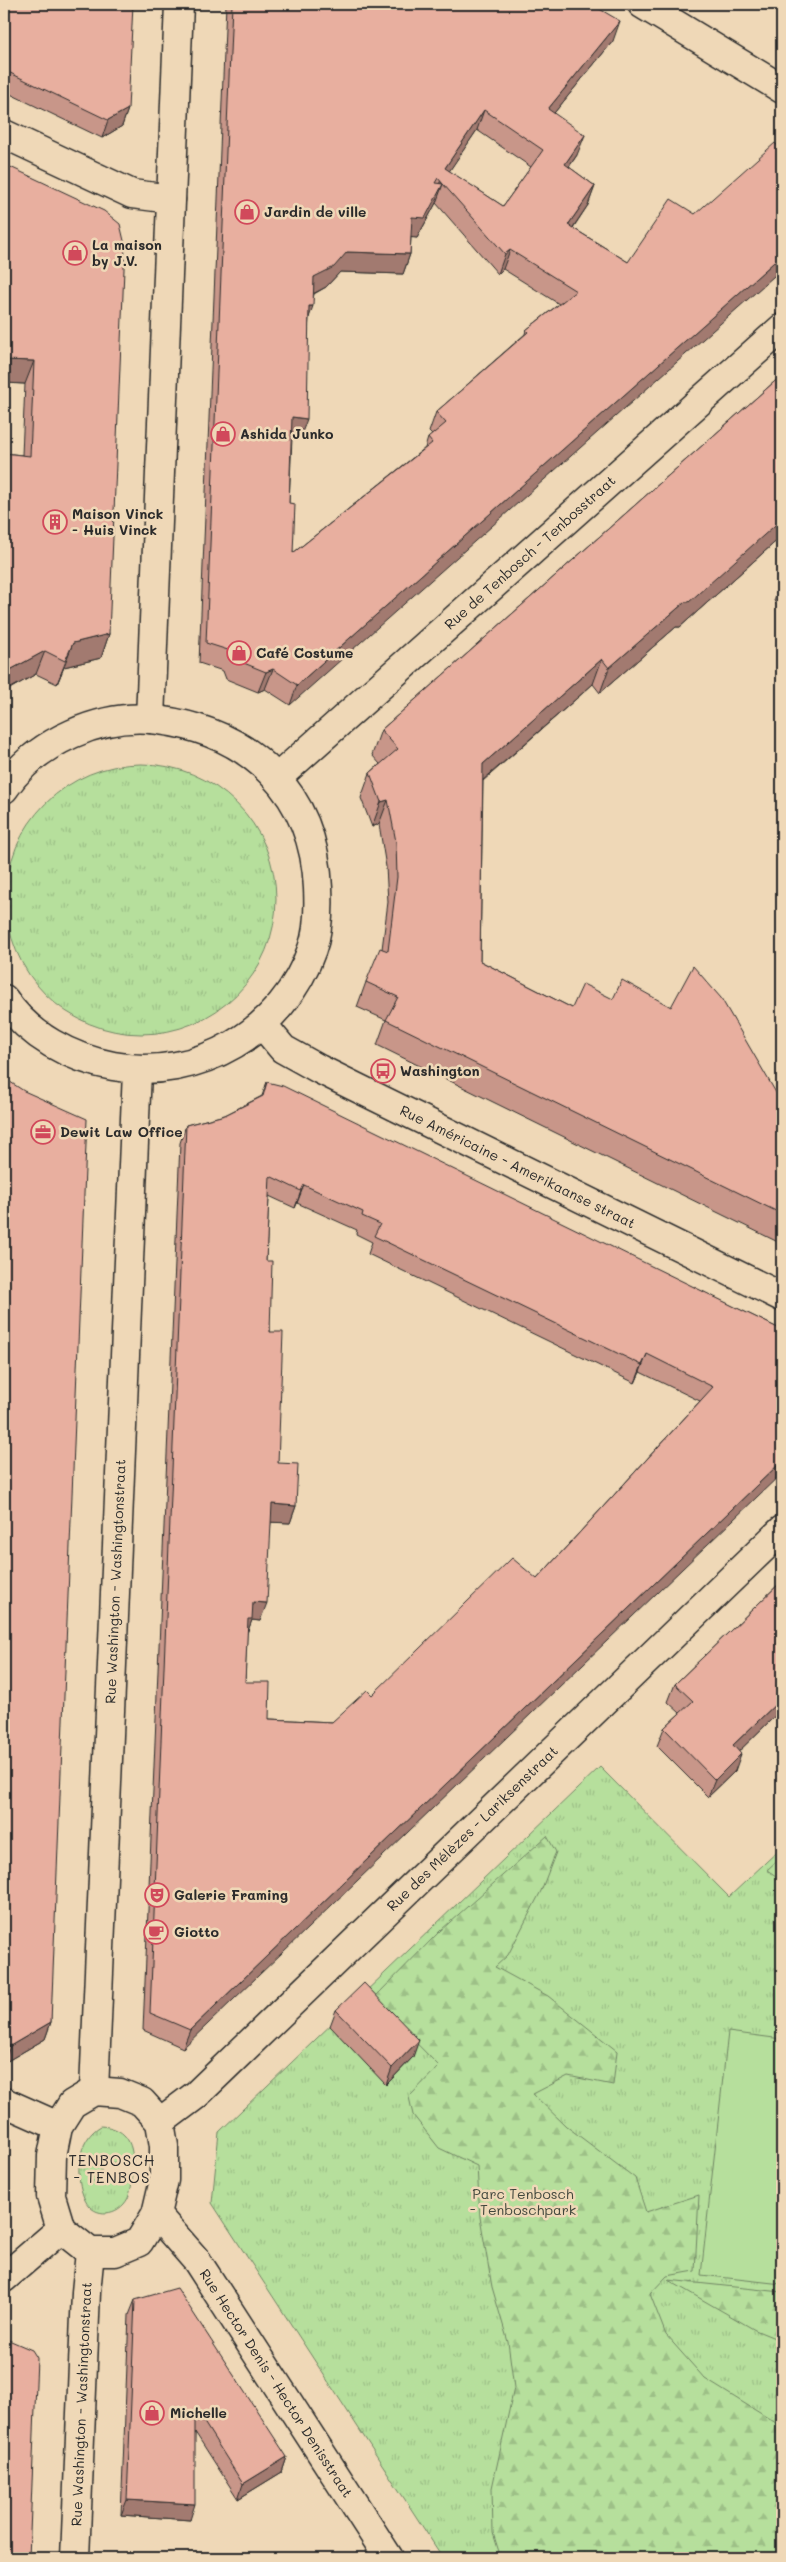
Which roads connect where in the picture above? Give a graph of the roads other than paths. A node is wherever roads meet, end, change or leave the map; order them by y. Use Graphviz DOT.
graph roads {
  1 [pos="179,4"];
  2 [pos="642,4"];
  3 [pos="782,89"];
  4 [pos="4,134"];
  5 [pos="171,199"];
  6 [pos="782,328"];
  7 [pos="150,718"];
  8 [pos="277,778"];
  9 [pos="4,789"];
  10 [pos="7,1012"];
  11 [pos="263,1025"];
  12 [pos="137,1071"];
  13 [pos="782,1297"];
  14 [pos="782,1530"];
  15 [pos="94,2091"];
  16 [pos="4,2102"];
  17 [pos="160,2122"];
  18 [pos="58,2126"];
  19 [pos="156,2214"];
  20 [pos="61,2229"];
  21 [pos="90,2252"];
  22 [pos="4,2278"];
  23 [pos="75,2558"];
  24 [pos="389,2558"];
  1 -- 5 [label="street"];
  2 -- 3 [label="street"];
  4 -- 5 [label="street"];
  5 -- 7 [label="street"];
  6 -- 8 [label="street, Rue de Tenbosch - Tenbosstraat"];
  7 -- 8 [label="street"];
  7 -- 9 [label="street"];
  8 -- 11 [label="street"];
  10 -- 12 [label="street"];
  11 -- 12 [label="street"];
  11 -- 13 [label="street, Rue Américaine - Amerikaanse straat"];
  12 -- 15 [label="street, Rue Washington - Washingtonstraat"];
  14 -- 17 [label="street, Rue des Mélèzes - Lariksenstraat"];
  15 -- 17 [label="street"];
  15 -- 18 [label="street"];
  16 -- 18 [label="street"];
  17 -- 19 [label="street"];
  18 -- 20 [label="street"];
  19 -- 21 [label="street"];
  19 -- 24 [label="street, Rue Hector Denis - Hector Denisstraat"];
  20 -- 21 [label="street"];
  20 -- 22 [label="street"];
  21 -- 23 [label="street, Rue Washington - Washingtonstraat"];
}
